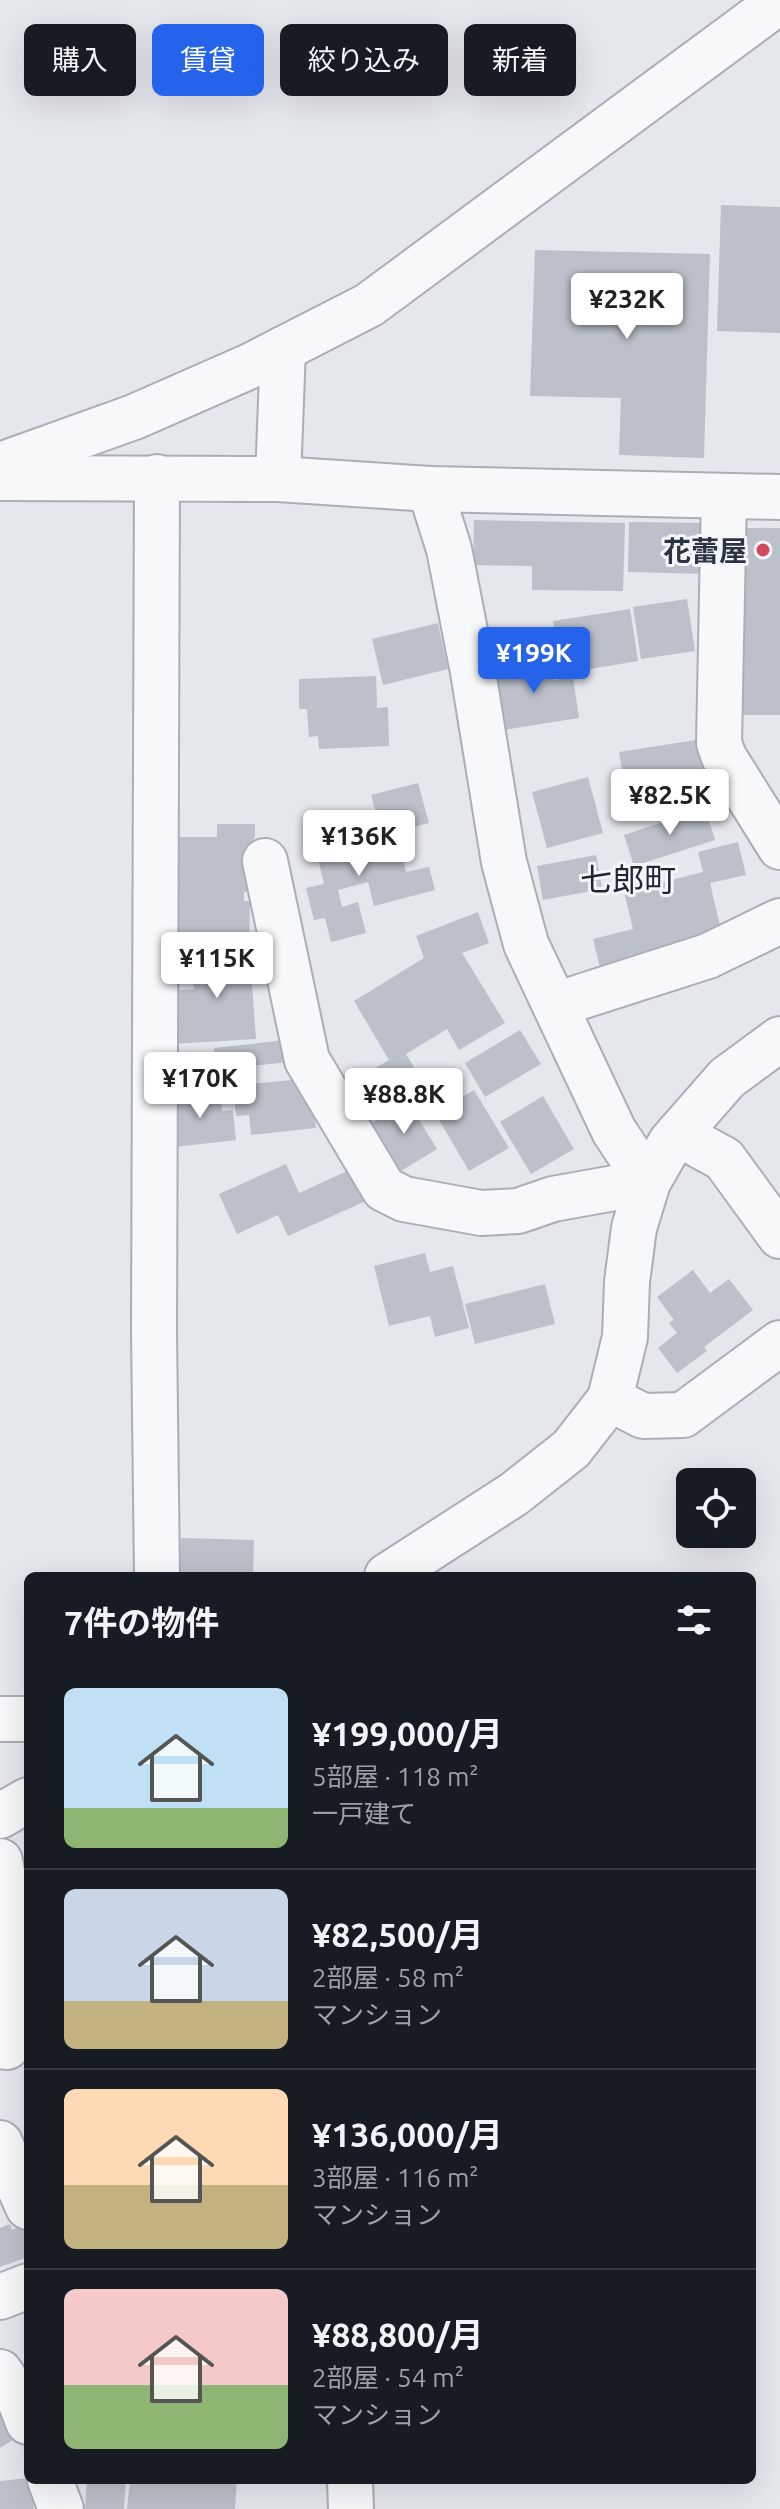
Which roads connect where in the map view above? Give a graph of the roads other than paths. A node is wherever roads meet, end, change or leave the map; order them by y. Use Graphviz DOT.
graph roads {
  1 [pos="780,1"];
  2 [pos="283,349"];
  3 [pos="0,465"];
  4 [pos="157,477"];
  5 [pos="0,478"];
  6 [pos="278,479"];
  7 [pos="430,489"];
  8 [pos="724,496"];
  9 [pos="780,497"];
  10 [pos="780,847"];
  11 [pos="265,861"];
  12 [pos="780,921"];
  13 [pos="555,1005"];
  14 [pos="780,1039"];
  15 [pos="678,1134"];
  16 [pos="648,1182"];
  17 [pos="780,1236"];
  18 [pos="780,1343"];
  19 [pos="610,1399"];
  20 [pos="157,1572"];
  21 [pos="393,1572"];
  22 [pos="0,1719"];
  23 [pos="24,1719"];
  24 [pos="24,1802"];
  25 [pos="0,1816"];
  26 [pos="0,1861"];
  27 [pos="0,2046"];
  28 [pos="0,2143"];
  29 [pos="24,2198"];
  30 [pos="24,2288"];
  31 [pos="0,2297"];
  32 [pos="0,2372"];
  33 [pos="24,2412"];
  34 [pos="52,2484"];
  35 [pos="350,2484"];
  36 [pos="61,2509"];
  37 [pos="351,2509"];
  1 -- 2 [label="street"];
  2 -- 3 [label="street"];
  2 -- 6 [label="street"];
  4 -- 5 [label="street"];
  4 -- 6 [label="street"];
  4 -- 20 [label="street"];
  6 -- 7 [label="street"];
  7 -- 8 [label="street"];
  7 -- 13 [label="street"];
  8 -- 9 [label="street"];
  8 -- 10 [label="street"];
  11 -- 16 [label="street"];
  12 -- 13 [label="street"];
  13 -- 16 [label="street"];
  14 -- 15 [label="street"];
  15 -- 16 [label="street"];
  15 -- 17 [label="street"];
  16 -- 19 [label="street"];
  18 -- 19 [label="street"];
  19 -- 21 [label="street"];
  22 -- 23 [label="street"];
  24 -- 25 [label="street"];
  26 -- 27 [label="street"];
  28 -- 29 [label="street"];
  30 -- 31 [label="street"];
  32 -- 33 [label="street"];
  34 -- 36 [label="street"];
  35 -- 37 [label="street"];
}
